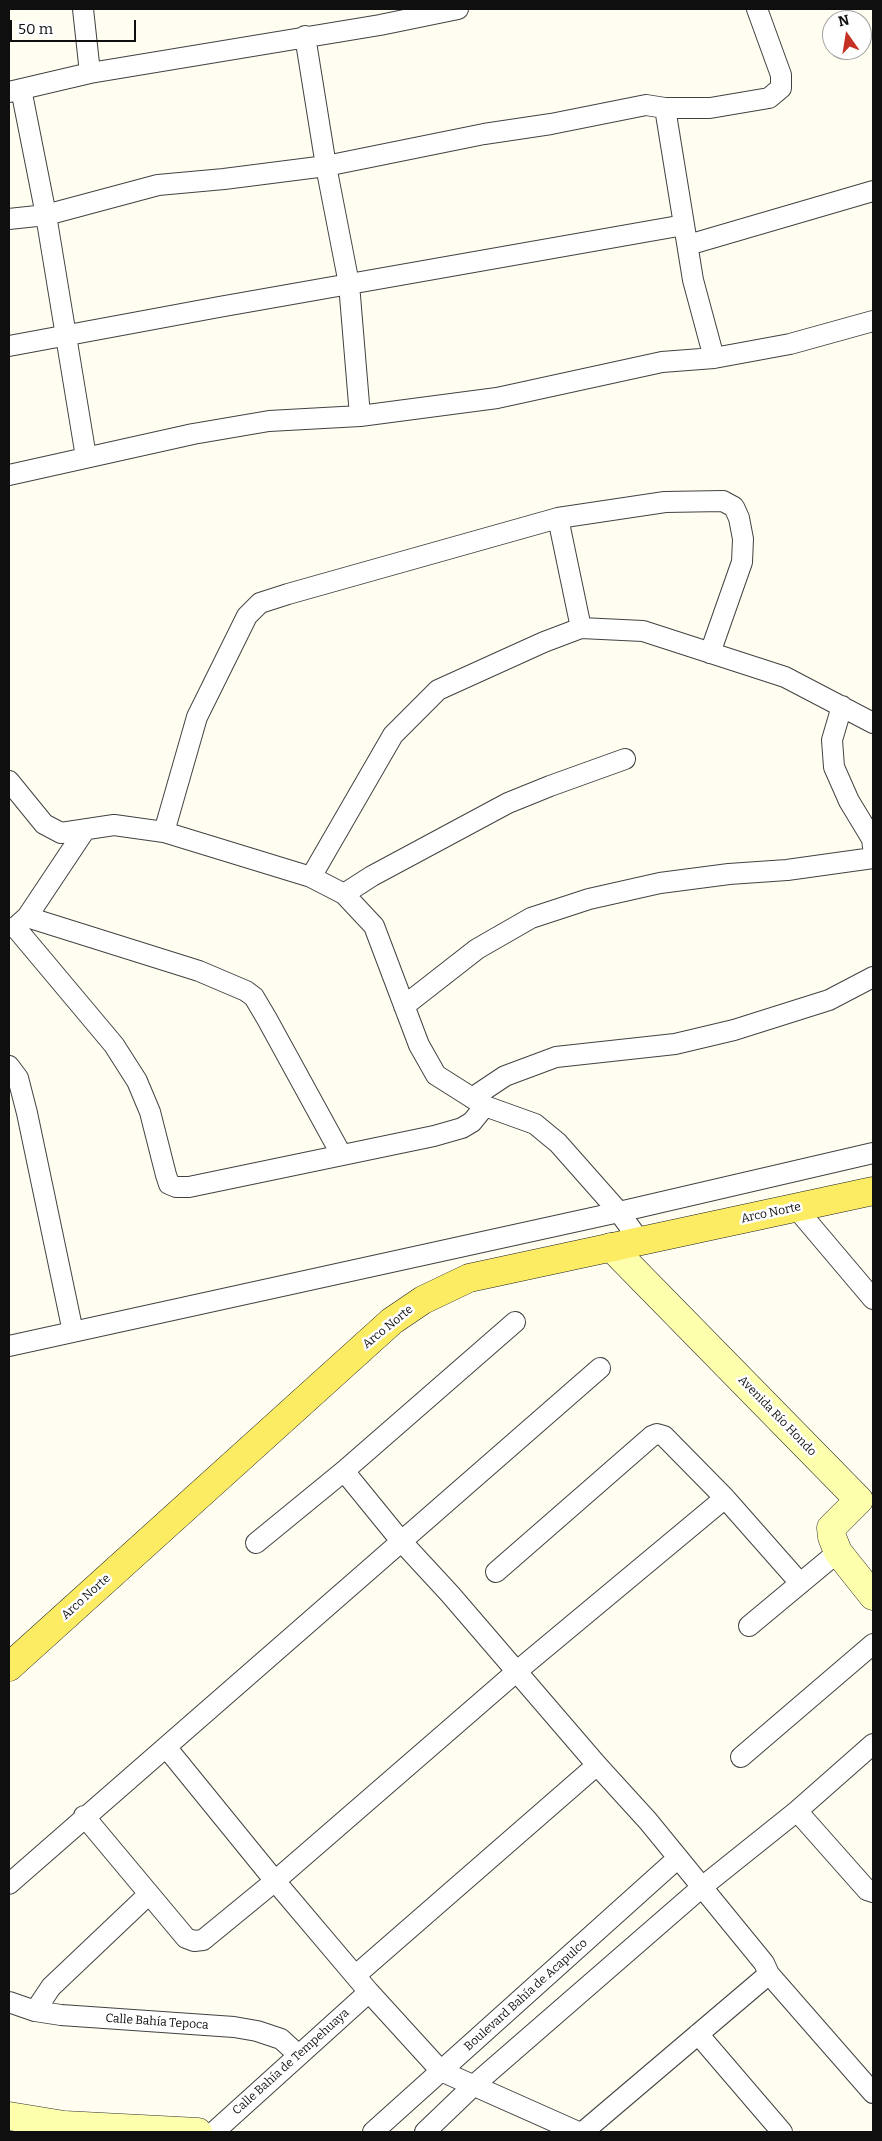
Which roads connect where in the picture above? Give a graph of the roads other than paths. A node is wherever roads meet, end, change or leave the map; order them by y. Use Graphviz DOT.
graph roads {
  1 [pos="83,9"];
  2 [pos="458,9"];
  3 [pos="757,9"];
  4 [pos="305,36"];
  5 [pos="90,73"];
  6 [pos="15,91"];
  7 [pos="665,108"];
  8 [pos="326,166"];
  9 [pos="873,191"];
  10 [pos="46,215"];
  11 [pos="9,220"];
  12 [pos="684,225"];
  13 [pos="688,245"];
  14 [pos="349,284"];
  15 [pos="873,321"];
  16 [pos="67,336"];
  17 [pos="9,346"];
  18 [pos="714,358"];
  19 [pos="360,416"];
  20 [pos="86,457"];
  21 [pos="9,475"];
  22 [pos="558,518"];
  23 [pos="581,628"];
  24 [pos="710,653"];
  25 [pos="842,706"];
  26 [pos="873,723"];
  27 [pos="625,759"];
  28 [pos="9,781"];
  29 [pos="85,830"];
  30 [pos="164,832"];
  31 [pos="873,847"];
  32 [pos="873,858"];
  33 [pos="311,877"];
  34 [pos="344,894"];
  35 [pos="17,925"];
  36 [pos="873,977"];
  37 [pos="404,1006"];
  38 [pos="9,1066"];
  39 [pos="478,1102"];
  40 [pos="873,1153"];
  41 [pos="340,1154"];
  42 [pos="873,1191"];
  43 [pos="796,1208"];
  44 [pos="619,1212"];
  45 [pos="639,1240"];
  46 [pos="611,1247"];
  47 [pos="873,1299"];
  48 [pos="515,1322"];
  49 [pos="73,1332"];
  50 [pos="9,1346"];
  51 [pos="600,1368"];
  52 [pos="344,1471"];
  53 [pos="866,1494"];
  54 [pos="726,1498"];
  55 [pos="402,1541"];
  56 [pos="256,1543"];
  57 [pos="838,1552"];
  58 [pos="496,1572"];
  59 [pos="800,1584"];
  60 [pos="873,1596"];
  61 [pos="749,1626"];
  62 [pos="873,1644"];
  63 [pos="9,1667"];
  64 [pos="516,1672"];
  65 [pos="873,1744"];
  66 [pos="166,1747"];
  67 [pos="741,1757"];
  68 [pos="596,1765"];
  69 [pos="797,1811"];
  70 [pos="84,1816"];
  71 [pos="678,1858"];
  72 [pos="275,1881"];
  73 [pos="9,1884"];
  74 [pos="702,1887"];
  75 [pos="873,1892"];
  76 [pos="149,1894"];
  77 [pos="769,1974"];
  78 [pos="356,1976"];
  79 [pos="369,1992"];
  80 [pos="9,2002"];
  81 [pos="35,2011"];
  82 [pos="698,2034"];
  83 [pos="296,2057"];
  84 [pos="441,2071"];
  85 [pos="871,2084"];
  86 [pos="473,2086"];
  87 [pos="9,2116"];
  88 [pos="198,2132"];
  89 [pos="214,2132"];
  90 [pos="374,2132"];
  91 [pos="425,2132"];
  92 [pos="578,2132"];
  93 [pos="584,2132"];
  94 [pos="782,2132"];
  1 -- 5 [label="street"];
  2 -- 4 [label="street"];
  3 -- 7 [label="street"];
  4 -- 5 [label="street"];
  4 -- 8 [label="street"];
  5 -- 6 [label="street"];
  6 -- 10 [label="street"];
  7 -- 8 [label="street"];
  7 -- 12 [label="street"];
  8 -- 10 [label="street"];
  8 -- 14 [label="street"];
  9 -- 13 [label="street"];
  10 -- 11 [label="street"];
  10 -- 16 [label="street"];
  12 -- 13 [label="street"];
  12 -- 14 [label="street"];
  13 -- 18 [label="street"];
  14 -- 16 [label="street"];
  14 -- 19 [label="street"];
  15 -- 18 [label="street"];
  16 -- 17 [label="street"];
  16 -- 20 [label="street"];
  18 -- 19 [label="street"];
  19 -- 20 [label="street"];
  20 -- 21 [label="street"];
  22 -- 23 [label="street"];
  22 -- 24 [label="street"];
  22 -- 30 [label="street"];
  23 -- 24 [label="street"];
  23 -- 33 [label="street"];
  24 -- 25 [label="street"];
  25 -- 26 [label="street"];
  25 -- 31 [label="street"];
  27 -- 34 [label="street"];
  28 -- 29 [label="street"];
  29 -- 30 [label="street"];
  29 -- 35 [label="street"];
  30 -- 33 [label="street"];
  32 -- 37 [label="street"];
  33 -- 34 [label="street"];
  34 -- 37 [label="street"];
  35 -- 41 [label="street"];
  35 -- 41 [label="street"];
  36 -- 39 [label="street"];
  37 -- 39 [label="street"];
  38 -- 49 [label="street"];
  39 -- 41 [label="street"];
  39 -- 44 [label="street"];
  40 -- 44 [label="street"];
  42 -- 43 [label="main road, Arco Norte"];
  43 -- 45 [label="main road, Arco Norte"];
  43 -- 47 [label="street"];
  44 -- 45 [label="street"];
  44 -- 49 [label="street"];
  45 -- 46 [label="main road, Arco Norte"];
  46 -- 53 [label="main road, Avenida Río Hondo"];
  46 -- 63 [label="main road, Arco Norte"];
  48 -- 52 [label="street"];
  49 -- 50 [label="street"];
  51 -- 55 [label="street"];
  52 -- 55 [label="street"];
  52 -- 56 [label="street"];
  53 -- 57 [label="main road, Avenida Río Hondo"];
  54 -- 58 [label="street"];
  54 -- 59 [label="street"];
  54 -- 64 [label="street"];
  55 -- 64 [label="street"];
  55 -- 66 [label="street"];
  57 -- 59 [label="street"];
  57 -- 60 [label="main road, Avenida Río Hondo"];
  59 -- 61 [label="street"];
  62 -- 67 [label="street"];
  64 -- 68 [label="street"];
  64 -- 72 [label="street"];
  65 -- 69 [label="street"];
  66 -- 70 [label="street"];
  66 -- 72 [label="street"];
  68 -- 71 [label="street"];
  68 -- 78 [label="street"];
  69 -- 74 [label="street"];
  69 -- 75 [label="street"];
  70 -- 73 [label="street"];
  70 -- 76 [label="street"];
  71 -- 74 [label="street"];
  71 -- 84 [label="street, Boulevard Bahía de Acapulco"];
  72 -- 76 [label="street"];
  72 -- 78 [label="street"];
  74 -- 77 [label="street"];
  74 -- 86 [label="street"];
  76 -- 81 [label="street"];
  77 -- 82 [label="street"];
  77 -- 85 [label="street"];
  78 -- 79 [label="street"];
  79 -- 83 [label="street, Calle Bahía de Tempehuaya"];
  79 -- 84 [label="street"];
  80 -- 81 [label="street, Calle Bahía Tepoca"];
  81 -- 83 [label="street, Calle Bahía Tepoca"];
  82 -- 93 [label="street"];
  82 -- 94 [label="street"];
  83 -- 89 [label="street, Calle Bahía de Tempehuaya"];
  84 -- 86 [label="street"];
  84 -- 90 [label="street, Boulevard Bahía de Acapulco"];
  86 -- 91 [label="street"];
  86 -- 92 [label="street"];
  87 -- 88 [label="main road"];
}
